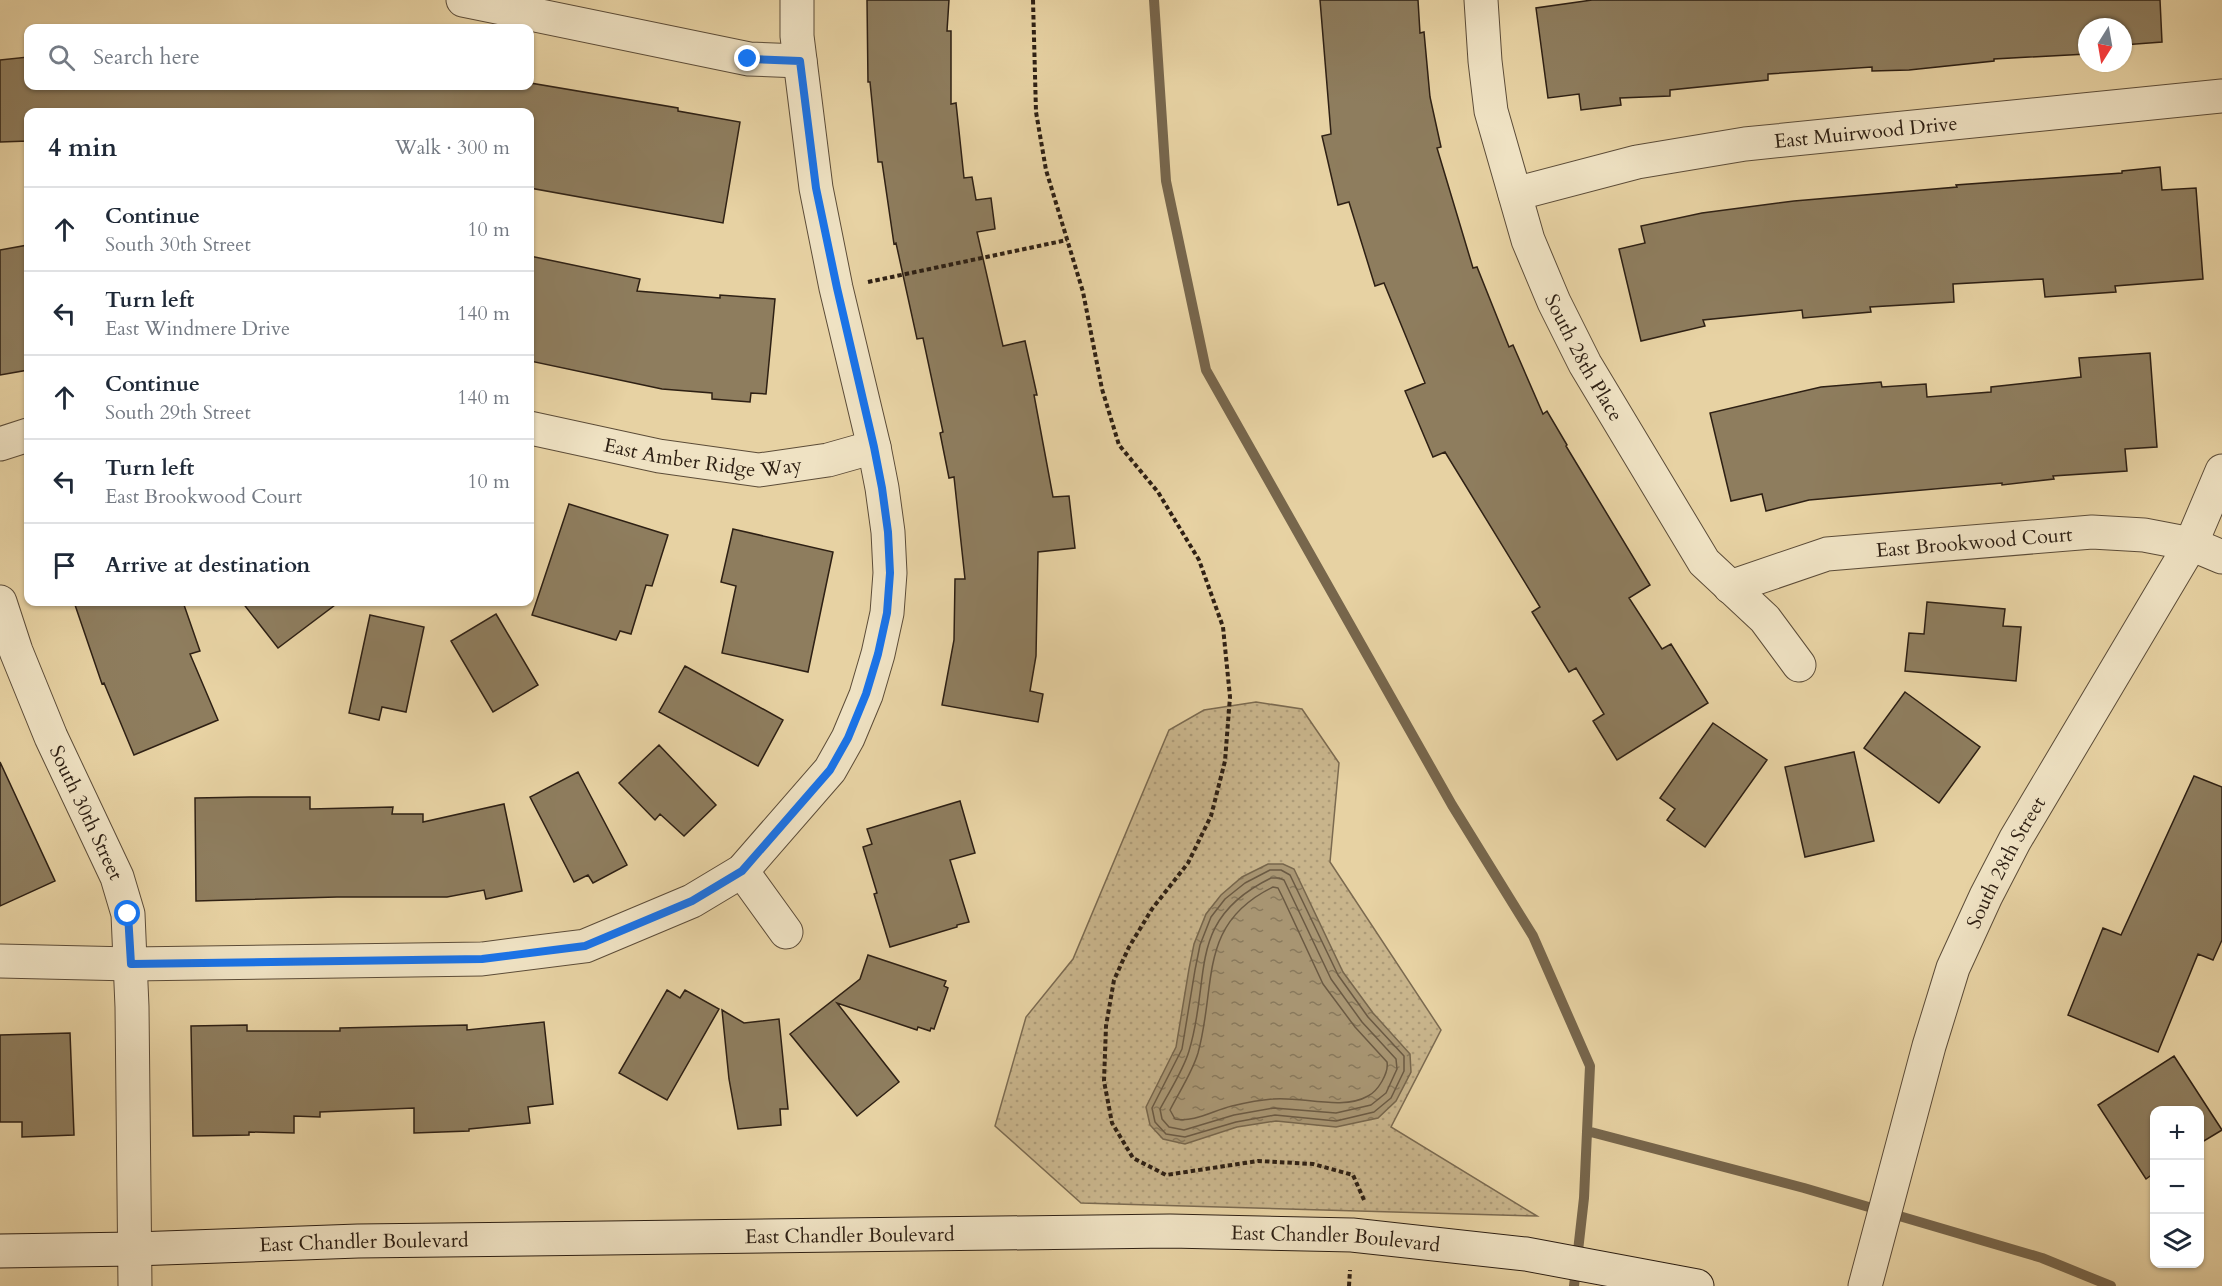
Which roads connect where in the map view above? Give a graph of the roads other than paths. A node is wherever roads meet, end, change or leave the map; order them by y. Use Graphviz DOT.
graph roads {
  1 [pos="463,0"];
  2 [pos="797,0"];
  3 [pos="1480,0"];
  4 [pos="800,61"];
  5 [pos="2222,96"];
  6 [pos="1515,194"];
  7 [pos="534,429"];
  8 [pos="24,436"];
  9 [pos="0,444"];
  10 [pos="874,447"];
  11 [pos="2222,471"];
  12 [pos="2191,544"];
  13 [pos="2222,557"];
  14 [pos="1730,587"];
  15 [pos="0,602"];
  16 [pos="1799,665"];
  17 [pos="742,871"];
  18 [pos="786,932"];
  19 [pos="0,961"];
  20 [pos="131,964"];
  21 [pos="134,1249"];
  22 [pos="0,1251"];
  23 [pos="135,1286"];
  24 [pos="1697,1286"];
  25 [pos="1865,1286"];
  1 -- 4 [label="street"];
  2 -- 4 [label="street"];
  3 -- 6 [label="street, South 28th Place"];
  4 -- 10 [label="street"];
  5 -- 6 [label="street, East Muirwood Drive"];
  6 -- 14 [label="street, South 28th Place"];
  7 -- 10 [label="street, East Amber Ridge Way"];
  8 -- 9 [label="street"];
  10 -- 17 [label="street"];
  11 -- 12 [label="street, South 28th Street"];
  12 -- 13 [label="street, East Brookwood Court"];
  12 -- 14 [label="street, East Brookwood Court"];
  12 -- 25 [label="street, South 28th Street"];
  14 -- 16 [label="street, South 28th Place"];
  15 -- 20 [label="street, South 30th Street"];
  17 -- 18 [label="street"];
  17 -- 20 [label="street"];
  19 -- 20 [label="street"];
  20 -- 21 [label="street, South 30th Street"];
  21 -- 22 [label="street, East Chandler Boulevard"];
  21 -- 23 [label="street, South 30th Street"];
  21 -- 24 [label="street, East Chandler Boulevard"];
}
